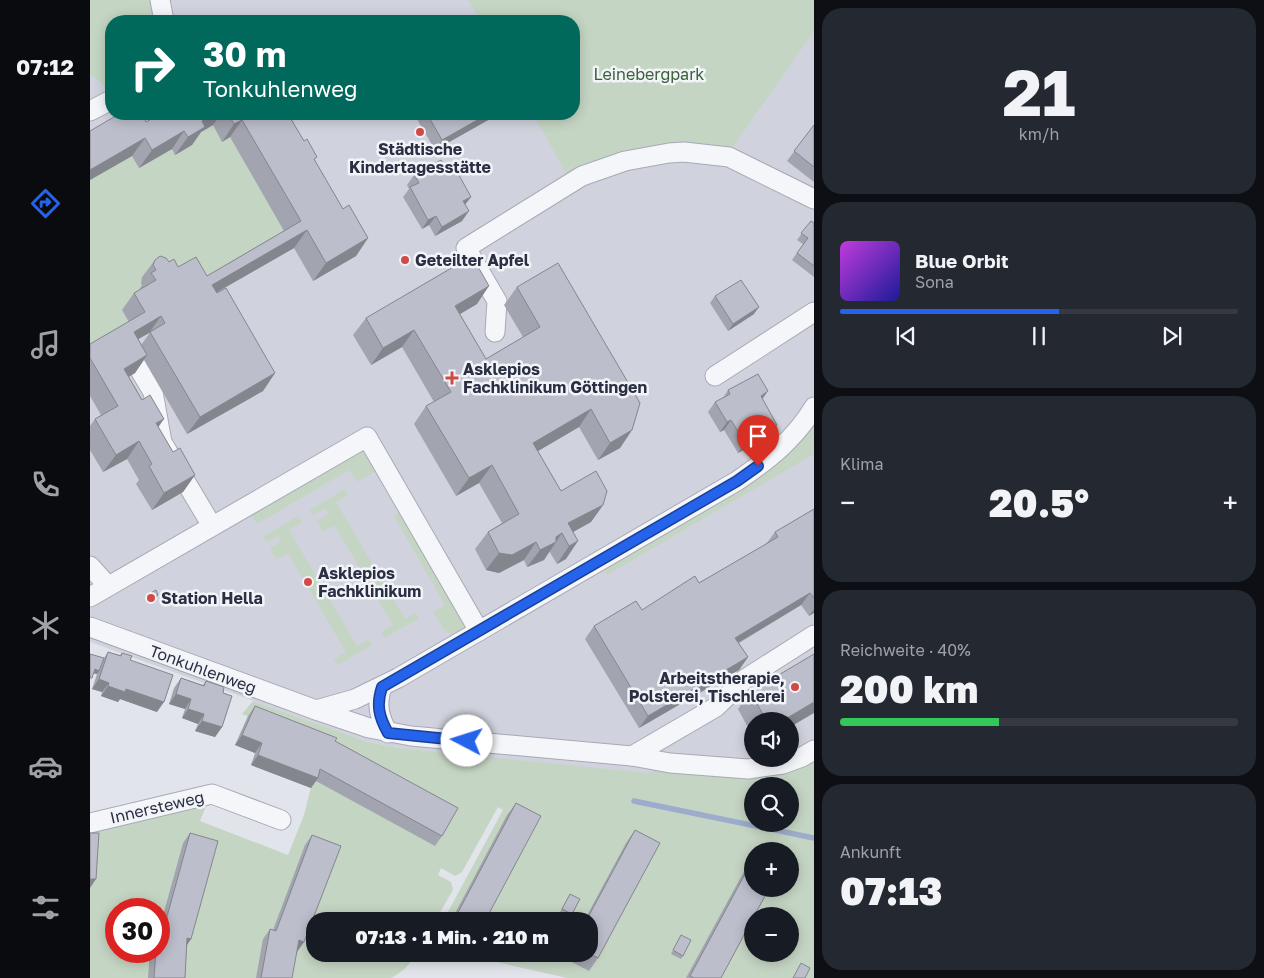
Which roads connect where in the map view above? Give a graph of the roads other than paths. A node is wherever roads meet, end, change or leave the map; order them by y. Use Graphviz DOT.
graph roads {
  1 [pos="160,0"];
  2 [pos="163,15"];
  3 [pos="105,103"];
  4 [pos="90,112"];
  5 [pos="814,199"];
  6 [pos="814,312"];
  7 [pos="495,332"];
  8 [pos="132,357"];
  9 [pos="715,376"];
  10 [pos="814,406"];
  11 [pos="212,526"];
  12 [pos="90,566"];
  13 [pos="108,586"];
  14 [pos="90,597"];
  15 [pos="90,628"];
  16 [pos="479,631"];
  17 [pos="814,635"];
  18 [pos="382,687"];
  19 [pos="316,710"];
  20 [pos="388,733"];
  21 [pos="814,750"];
  22 [pos="632,756"];
  23 [pos="280,820"];
  24 [pos="90,823"];
  1 -- 2 [label="street"];
  3 -- 4 [label="street"];
  5 -- 7 [label="street"];
  6 -- 9 [label="street"];
  8 -- 11 [label="street"];
  10 -- 16 [label="street"];
  11 -- 13 [label="street"];
  11 -- 16 [label="street"];
  12 -- 13 [label="street"];
  13 -- 14 [label="street"];
  15 -- 19 [label="street, Tonkuhlenweg"];
  16 -- 18 [label="street"];
  17 -- 22 [label="street"];
  18 -- 19 [label="street"];
  18 -- 20 [label="street"];
  19 -- 20 [label="street, Tonkuhlenweg"];
  20 -- 22 [label="street, Tonkuhlenweg"];
  21 -- 22 [label="street, Tonkuhlenweg"];
  23 -- 24 [label="street, Innersteweg"];
}
